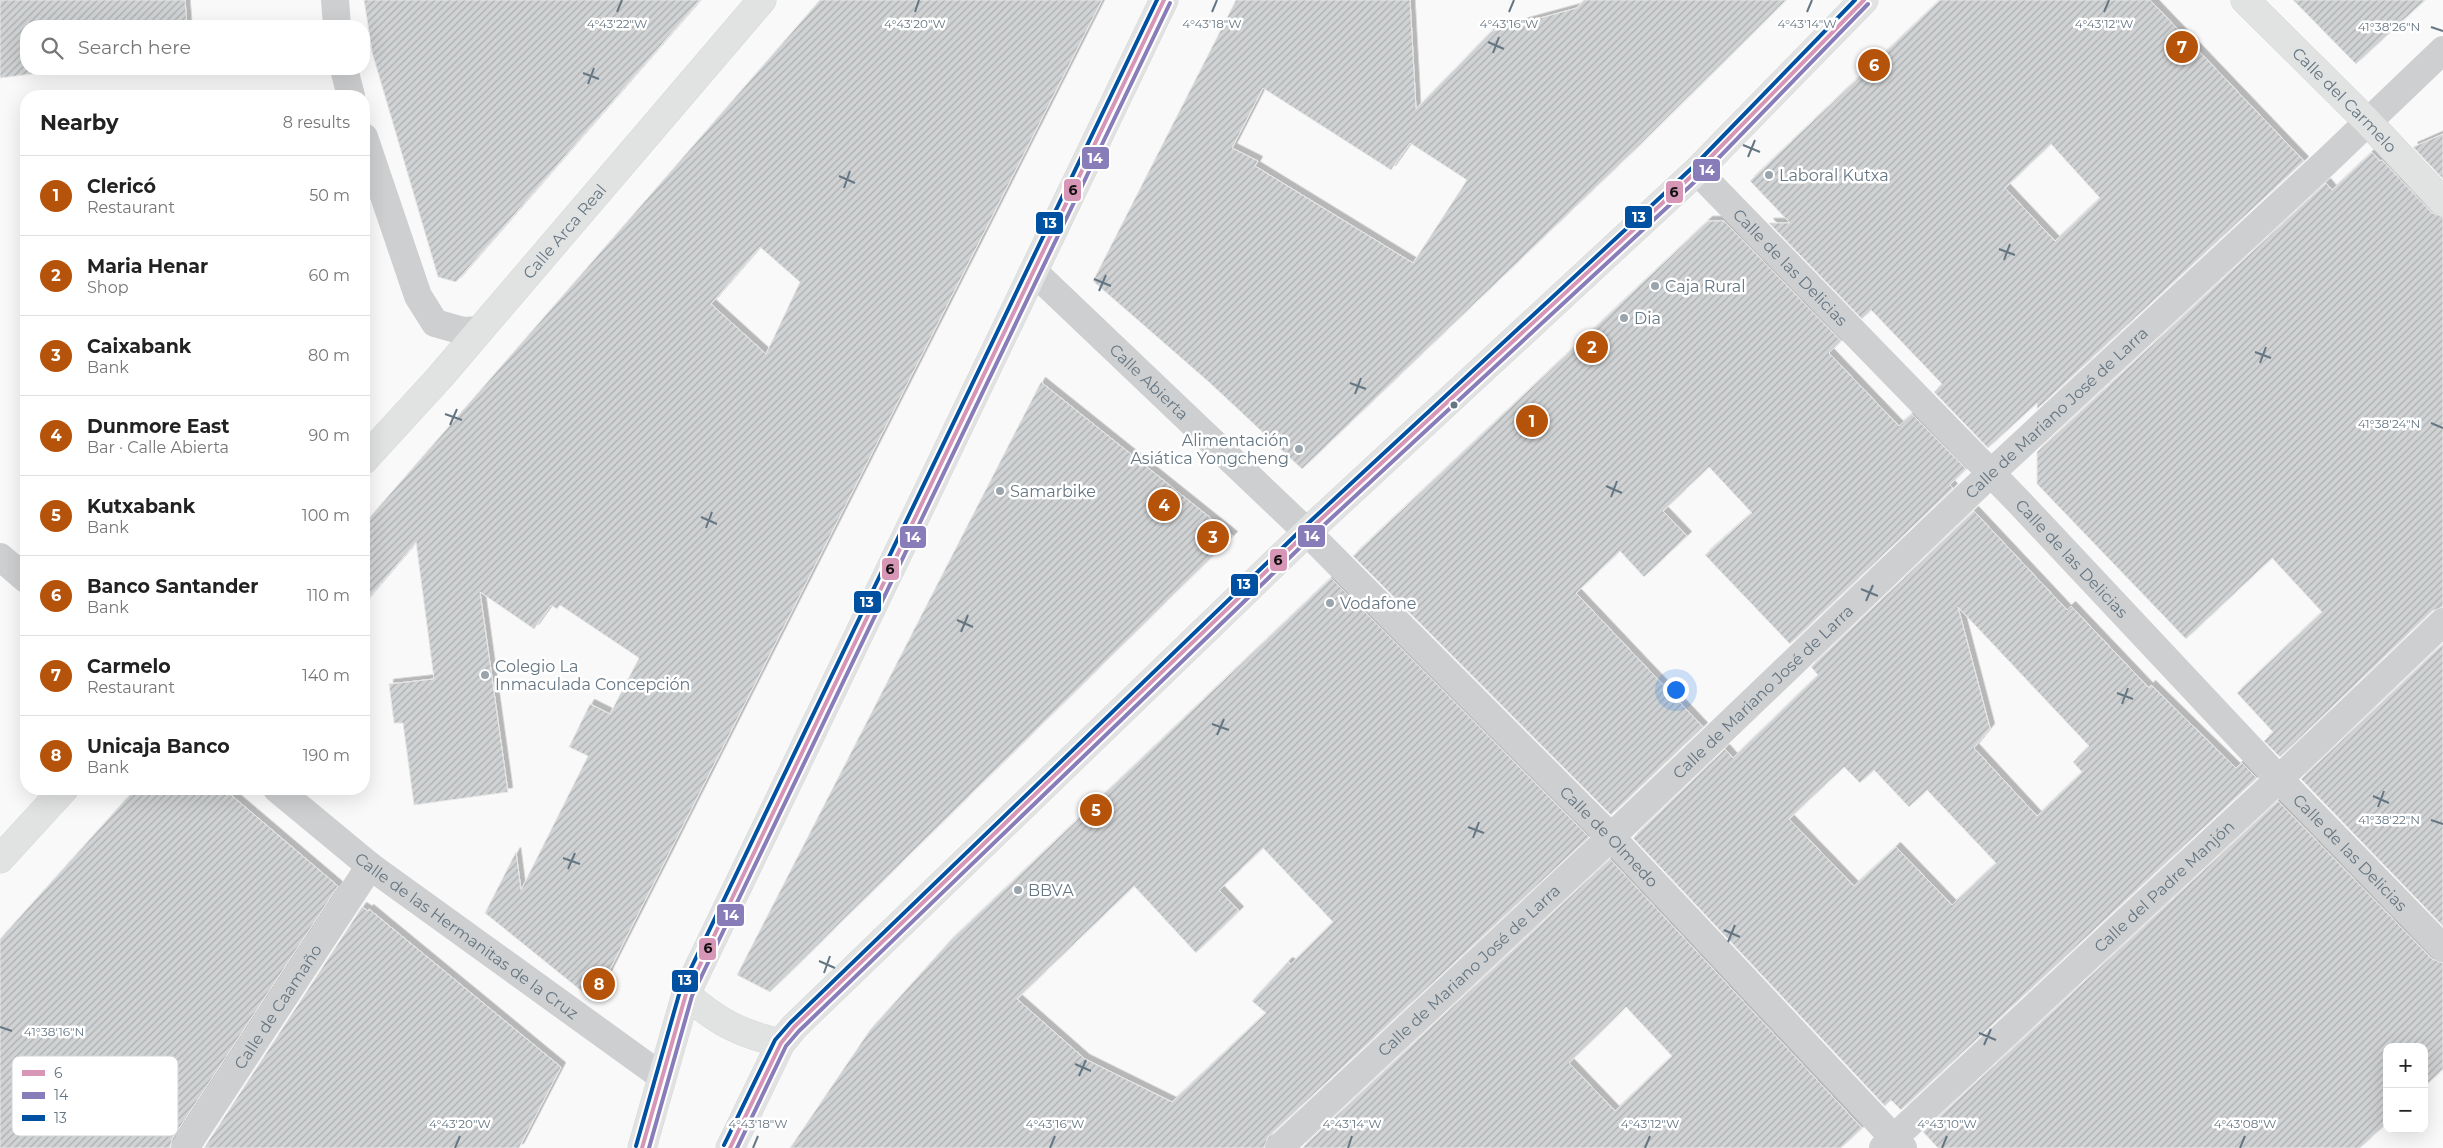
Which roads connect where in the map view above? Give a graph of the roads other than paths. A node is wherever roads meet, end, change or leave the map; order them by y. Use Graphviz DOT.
graph roads {
  1 [pos="335,0"];
  2 [pos="762,0"];
  3 [pos="1164,0"];
  4 [pos="1864,0"];
  5 [pos="2244,0"];
  6 [pos="337,20"];
  7 [pos="2443,50"];
  8 [pos="345,75"];
  9 [pos="349,90"];
  10 [pos="2368,122"];
  11 [pos="370,155"];
  12 [pos="1697,171"];
  13 [pos="2443,202"];
  14 [pos="1034,272"];
  15 [pos="480,330"];
  16 [pos="370,453"];
  17 [pos="1991,473"];
  18 [pos="1307,532"];
  19 [pos="0,557"];
  20 [pos="20,574"];
  21 [pos="2443,622"];
  22 [pos="2279,779"];
  23 [pos="59,795"];
  24 [pos="283,795"];
  25 [pos="1611,837"];
  26 [pos="0,859"];
  27 [pos="370,866"];
  28 [pos="2443,948"];
  29 [pos="686,994"];
  30 [pos="781,1042"];
  31 [pos="661,1076"];
  32 [pos="1893,1145"];
  33 [pos="729,1147"];
  34 [pos="185,1148"];
  35 [pos="642,1148"];
  36 [pos="1279,1148"];
  1 -- 6 [label="street"];
  2 -- 15 [label="main road, Calle Arca Real"];
  3 -- 14 [label="main road"];
  4 -- 12 [label="main road"];
  5 -- 10 [label="main road, Calle del Carmelo"];
  7 -- 10 [label="street, Calle de Mariano José de Larra"];
  8 -- 9 [label="street"];
  10 -- 13 [label="main road, Calle del Carmelo"];
  10 -- 17 [label="street, Calle de Mariano José de Larra"];
  11 -- 15 [label="street"];
  12 -- 17 [label="street, Calle de las Delicias"];
  12 -- 18 [label="main road"];
  14 -- 18 [label="street, Calle Abierta"];
  14 -- 29 [label="main road"];
  15 -- 16 [label="main road, Calle Arca Real"];
  17 -- 22 [label="street, Calle de las Delicias"];
  17 -- 25 [label="street, Calle de Mariano José de Larra"];
  18 -- 25 [label="street, Calle de Olmedo"];
  18 -- 30 [label="main road"];
  19 -- 20 [label="street"];
  21 -- 22 [label="street, Calle del Padre Manjón"];
  22 -- 28 [label="street, Calle de las Delicias"];
  22 -- 32 [label="street, Calle del Padre Manjón"];
  23 -- 26 [label="main road"];
  24 -- 27 [label="street, Calle de las Hermanitas de la Cruz"];
  25 -- 32 [label="street, Calle de Olmedo"];
  25 -- 36 [label="street, Calle de Mariano José de Larra"];
  27 -- 31 [label="street, Calle de las Hermanitas de la Cruz"];
  27 -- 34 [label="street, Calle de Caamaño"];
  29 -- 30 [label="main road"];
  29 -- 31 [label="main road"];
  30 -- 33 [label="main road"];
  31 -- 35 [label="main road"];
}
